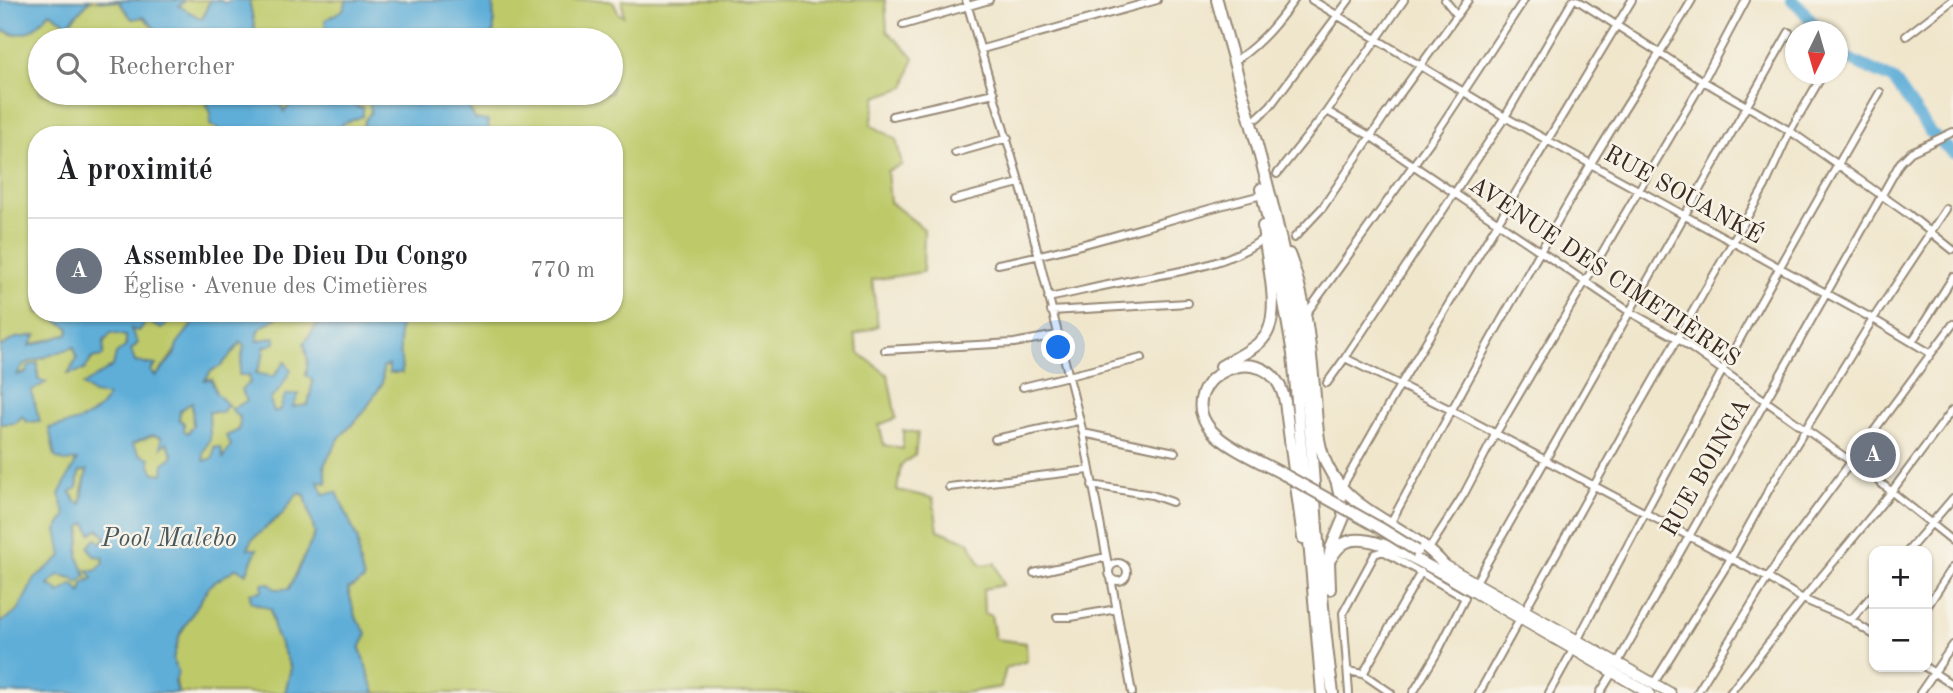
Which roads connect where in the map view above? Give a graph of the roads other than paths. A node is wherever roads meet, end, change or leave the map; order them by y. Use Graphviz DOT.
graph roads {
  1 [pos="989,0"];
  2 [pos="1157,0"];
  3 [pos="1210,0"];
  4 [pos="1217,0"];
  5 [pos="1294,0"];
  6 [pos="1312,0"];
  7 [pos="1349,0"];
  8 [pos="1404,0"];
  9 [pos="1445,0"];
  10 [pos="1468,0"];
  11 [pos="1524,0"];
  12 [pos="1575,0"];
  13 [pos="1632,0"];
  14 [pos="1692,0"];
  15 [pos="1746,0"];
  16 [pos="1953,0"];
  17 [pos="967,3"];
  18 [pos="1336,16"];
  19 [pos="1457,16"];
  20 [pos="903,25"];
  21 [pos="1618,26"];
  22 [pos="1906,36"];
  23 [pos="1377,38"];
  24 [pos="1785,39"];
  25 [pos="982,49"];
  26 [pos="1661,53"];
  27 [pos="1239,58"];
  28 [pos="1420,66"];
  29 [pos="1703,81"];
  30 [pos="1817,84"];
  31 [pos="1463,90"];
  32 [pos="1880,92"];
  33 [pos="994,93"];
  34 [pos="1745,107"];
  35 [pos="1327,111"];
  36 [pos="892,116"];
  37 [pos="1505,117"];
  38 [pos="1257,118"];
  39 [pos="1790,131"];
  40 [pos="1950,134"];
  41 [pos="1370,136"];
  42 [pos="1007,138"];
  43 [pos="1548,141"];
  44 [pos="955,153"];
  45 [pos="1591,164"];
  46 [pos="1411,165"];
  47 [pos="1837,165"];
  48 [pos="1277,174"];
  49 [pos="1019,183"];
  50 [pos="1638,189"];
  51 [pos="1262,193"];
  52 [pos="1454,194"];
  53 [pos="1882,195"];
  54 [pos="954,200"];
  55 [pos="1945,209"];
  56 [pos="1685,217"];
  57 [pos="1499,224"];
  58 [pos="1929,232"];
  59 [pos="1264,237"];
  60 [pos="1294,239"];
  61 [pos="1282,241"];
  62 [pos="1732,243"];
  63 [pos="1953,250"];
  64 [pos="1540,251"];
  65 [pos="1037,257"];
  66 [pos="998,264"];
  67 [pos="1778,268"];
  68 [pos="1953,277"];
  69 [pos="1586,281"];
  70 [pos="1825,294"];
  71 [pos="1048,298"];
  72 [pos="1188,303"];
  73 [pos="1051,311"];
  74 [pos="1630,312"];
  75 [pos="1304,316"];
  76 [pos="1873,319"];
  77 [pos="1953,324"];
  78 [pos="1057,335"];
  79 [pos="1677,338"];
  80 [pos="1912,342"];
  81 [pos="884,350"];
  82 [pos="1930,353"];
  83 [pos="1142,358"];
  84 [pos="1345,358"];
  85 [pos="1226,366"];
  86 [pos="1723,372"];
  87 [pos="1067,374"];
  88 [pos="1327,383"];
  89 [pos="1400,385"];
  90 [pos="1023,387"];
  91 [pos="1765,401"];
  92 [pos="1953,409"];
  93 [pos="1451,410"];
  94 [pos="1078,421"];
  95 [pos="1807,429"];
  96 [pos="1083,433"];
  97 [pos="1495,435"];
  98 [pos="995,439"];
  99 [pos="1175,452"];
  100 [pos="1544,461"];
  101 [pos="1852,462"];
  102 [pos="1089,470"];
  103 [pos="1339,484"];
  104 [pos="1092,485"];
  105 [pos="1594,486"];
  106 [pos="949,487"];
  107 [pos="1892,491"];
  108 [pos="1953,498"];
  109 [pos="1172,502"];
  110 [pos="1643,513"];
  111 [pos="1931,522"];
  112 [pos="1390,524"];
  113 [pos="1688,537"];
  114 [pos="1953,541"];
  115 [pos="1912,546"];
  116 [pos="1429,549"];
  117 [pos="1106,558"];
  118 [pos="1730,560"];
  119 [pos="1329,561"];
  120 [pos="1953,567"];
  121 [pos="1442,568"];
  122 [pos="1421,572"];
  123 [pos="1034,573"];
  124 [pos="1110,574"];
  125 [pos="1768,578"];
  126 [pos="1119,581"];
  127 [pos="1476,582"];
  128 [pos="1803,599"];
  129 [pos="1869,599"];
  130 [pos="1932,599"];
  131 [pos="1117,605"];
  132 [pos="1315,611"];
  133 [pos="1523,614"];
  134 [pos="1057,617"];
  135 [pos="1851,620"];
  136 [pos="1869,632"];
  137 [pos="1578,639"];
  138 [pos="1953,645"];
  139 [pos="1573,650"];
  140 [pos="1616,667"];
  141 [pos="1348,671"];
  142 [pos="1934,672"];
  143 [pos="1363,674"];
  144 [pos="1953,685"];
  145 [pos="1650,690"];
  146 [pos="1132,693"];
  147 [pos="1322,693"];
  148 [pos="1335,693"];
  149 [pos="1349,693"];
  150 [pos="1391,693"];
  151 [pos="1413,693"];
  152 [pos="1479,693"];
  153 [pos="1549,693"];
  154 [pos="1600,693"];
  155 [pos="1671,693"];
  156 [pos="1698,693"];
  157 [pos="1730,693"];
  158 [pos="1920,693"];
  1 -- 17 [label="street"];
  2 -- 25 [label="street"];
  3 -- 51 [label="highway"];
  4 -- 61 [label="highway"];
  5 -- 27 [label="street"];
  6 -- 18 [label="street, RUE SOUANKÉ"];
  7 -- 18 [label="street"];
  8 -- 23 [label="street"];
  9 -- 19 [label="street"];
  10 -- 19 [label="street"];
  11 -- 31 [label="street"];
  12 -- 21 [label="street"];
  12 -- 37 [label="street"];
  13 -- 21 [label="street"];
  14 -- 26 [label="street"];
  15 -- 29 [label="street"];
  16 -- 22 [label="street"];
  17 -- 20 [label="street"];
  17 -- 25 [label="street"];
  18 -- 23 [label="street, RUE SOUANKÉ"];
  18 -- 38 [label="street"];
  19 -- 28 [label="street"];
  21 -- 26 [label="street"];
  21 -- 43 [label="street"];
  23 -- 28 [label="street, RUE SOUANKÉ"];
  23 -- 35 [label="street"];
  24 -- 34 [label="street"];
  25 -- 33 [label="street"];
  26 -- 29 [label="street"];
  26 -- 45 [label="street"];
  28 -- 31 [label="street, RUE SOUANKÉ"];
  28 -- 41 [label="street"];
  29 -- 34 [label="street"];
  29 -- 50 [label="street"];
  30 -- 39 [label="street"];
  31 -- 37 [label="street, RUE SOUANKÉ"];
  31 -- 46 [label="street"];
  32 -- 47 [label="street"];
  33 -- 36 [label="street"];
  33 -- 42 [label="street"];
  34 -- 39 [label="street"];
  34 -- 56 [label="street"];
  35 -- 41 [label="street, AVENUE DES CIMETIÈRES"];
  35 -- 48 [label="street"];
  37 -- 43 [label="street, RUE SOUANKÉ"];
  37 -- 52 [label="street"];
  39 -- 47 [label="street"];
  39 -- 62 [label="street"];
  40 -- 53 [label="street, RUE BOINGA"];
  41 -- 46 [label="street, AVENUE DES CIMETIÈRES"];
  41 -- 60 [label="street"];
  42 -- 44 [label="street"];
  42 -- 49 [label="street"];
  43 -- 45 [label="street, RUE SOUANKÉ"];
  43 -- 57 [label="street"];
  45 -- 50 [label="street, RUE SOUANKÉ"];
  45 -- 64 [label="street"];
  46 -- 52 [label="street, AVENUE DES CIMETIÈRES"];
  46 -- 75 [label="street"];
  47 -- 53 [label="street"];
  47 -- 67 [label="street"];
  49 -- 54 [label="street"];
  49 -- 65 [label="street"];
  50 -- 56 [label="street, RUE SOUANKÉ"];
  50 -- 69 [label="street"];
  51 -- 59 [label="highway"];
  51 -- 65 [label="street"];
  51 -- 132 [label="highway"];
  52 -- 57 [label="street, AVENUE DES CIMETIÈRES"];
  52 -- 84 [label="street"];
  53 -- 58 [label="street"];
  53 -- 70 [label="street, RUE BOINGA"];
  55 -- 58 [label="street"];
  56 -- 62 [label="street, RUE SOUANKÉ"];
  56 -- 74 [label="street"];
  57 -- 64 [label="street, AVENUE DES CIMETIÈRES"];
  57 -- 89 [label="street"];
  58 -- 63 [label="street"];
  58 -- 76 [label="street"];
  59 -- 71 [label="street"];
  59 -- 85 [label="highway"];
  61 -- 75 [label="highway"];
  61 -- 148 [label="highway"];
  62 -- 67 [label="street, RUE SOUANKÉ"];
  62 -- 79 [label="street"];
  64 -- 69 [label="street, AVENUE DES CIMETIÈRES"];
  64 -- 93 [label="street"];
  65 -- 66 [label="street"];
  65 -- 71 [label="street"];
  67 -- 70 [label="street, RUE SOUANKÉ"];
  67 -- 86 [label="street"];
  68 -- 80 [label="street"];
  69 -- 74 [label="street, AVENUE DES CIMETIÈRES"];
  69 -- 97 [label="street"];
  70 -- 76 [label="street, RUE SOUANKÉ"];
  70 -- 91 [label="street, RUE BOINGA"];
  71 -- 73 [label="street"];
  72 -- 73 [label="street"];
  73 -- 78 [label="street"];
  74 -- 79 [label="street, AVENUE DES CIMETIÈRES"];
  74 -- 100 [label="street"];
  75 -- 103 [label="highway"];
  76 -- 80 [label="street, RUE SOUANKÉ"];
  76 -- 95 [label="street"];
  77 -- 82 [label="street"];
  78 -- 81 [label="street"];
  78 -- 87 [label="street"];
  79 -- 86 [label="street, AVENUE DES CIMETIÈRES"];
  79 -- 105 [label="street"];
  80 -- 82 [label="street, RUE SOUANKÉ"];
  82 -- 101 [label="street"];
  83 -- 87 [label="street"];
  84 -- 88 [label="street"];
  84 -- 89 [label="street"];
  85 -- 121 [label="highway, bridge"];
  85 -- 132 [label="highway"];
  86 -- 91 [label="street, AVENUE DES CIMETIÈRES"];
  86 -- 110 [label="street"];
  87 -- 90 [label="street"];
  87 -- 94 [label="street"];
  89 -- 93 [label="street"];
  89 -- 103 [label="street"];
  91 -- 95 [label="street, AVENUE DES CIMETIÈRES"];
  91 -- 113 [label="street, RUE BOINGA"];
  92 -- 107 [label="street"];
  93 -- 97 [label="street"];
  93 -- 112 [label="street"];
  94 -- 96 [label="street"];
  94 -- 98 [label="street"];
  95 -- 101 [label="street, AVENUE DES CIMETIÈRES"];
  95 -- 118 [label="street"];
  96 -- 99 [label="street"];
  96 -- 102 [label="street"];
  97 -- 100 [label="street"];
  97 -- 116 [label="street"];
  100 -- 105 [label="street"];
  100 -- 127 [label="street"];
  101 -- 107 [label="street, AVENUE DES CIMETIÈRES"];
  101 -- 125 [label="street"];
  102 -- 104 [label="street"];
  102 -- 106 [label="street"];
  103 -- 112 [label="highway"];
  103 -- 119 [label="highway"];
  104 -- 109 [label="street"];
  104 -- 117 [label="street"];
  105 -- 110 [label="street"];
  105 -- 133 [label="street"];
  107 -- 111 [label="street, AVENUE DES CIMETIÈRES"];
  107 -- 128 [label="street"];
  108 -- 111 [label="street"];
  110 -- 113 [label="street"];
  110 -- 137 [label="street"];
  111 -- 114 [label="street, AVENUE DES CIMETIÈRES"];
  111 -- 115 [label="street"];
  112 -- 116 [label="highway"];
  113 -- 118 [label="street"];
  113 -- 140 [label="street, RUE BOINGA"];
  116 -- 121 [label="highway"];
  117 -- 123 [label="street"];
  117 -- 124 [label="street"];
  118 -- 125 [label="street"];
  118 -- 145 [label="street"];
  119 -- 121 [label="highway"];
  119 -- 148 [label="highway"];
  120 -- 130 [label="street"];
  121 -- 127 [label="main road"];
  121 -- 133 [label="main road"];
  122 -- 141 [label="street"];
  122 -- 143 [label="street"];
  122 -- 151 [label="street"];
  124 -- 126 [label="street"];
  124 -- 126 [label="street"];
  124 -- 131 [label="street"];
  125 -- 128 [label="street"];
  125 -- 156 [label="street"];
  126 -- 131 [label="street"];
  127 -- 133 [label="main road"];
  128 -- 135 [label="street"];
  128 -- 157 [label="street"];
  129 -- 135 [label="street"];
  131 -- 134 [label="street"];
  131 -- 146 [label="street"];
  132 -- 147 [label="highway"];
  133 -- 137 [label="main road"];
  133 -- 139 [label="main road"];
  133 -- 152 [label="street"];
  135 -- 136 [label="street"];
  137 -- 140 [label="main road"];
  138 -- 142 [label="street"];
  139 -- 140 [label="main road"];
  139 -- 153 [label="street"];
  140 -- 145 [label="main road"];
  140 -- 154 [label="street, RUE BOINGA"];
  141 -- 143 [label="street"];
  141 -- 149 [label="street"];
  142 -- 144 [label="street"];
  142 -- 158 [label="street"];
  143 -- 150 [label="street"];
  145 -- 155 [label="main road"];
}
